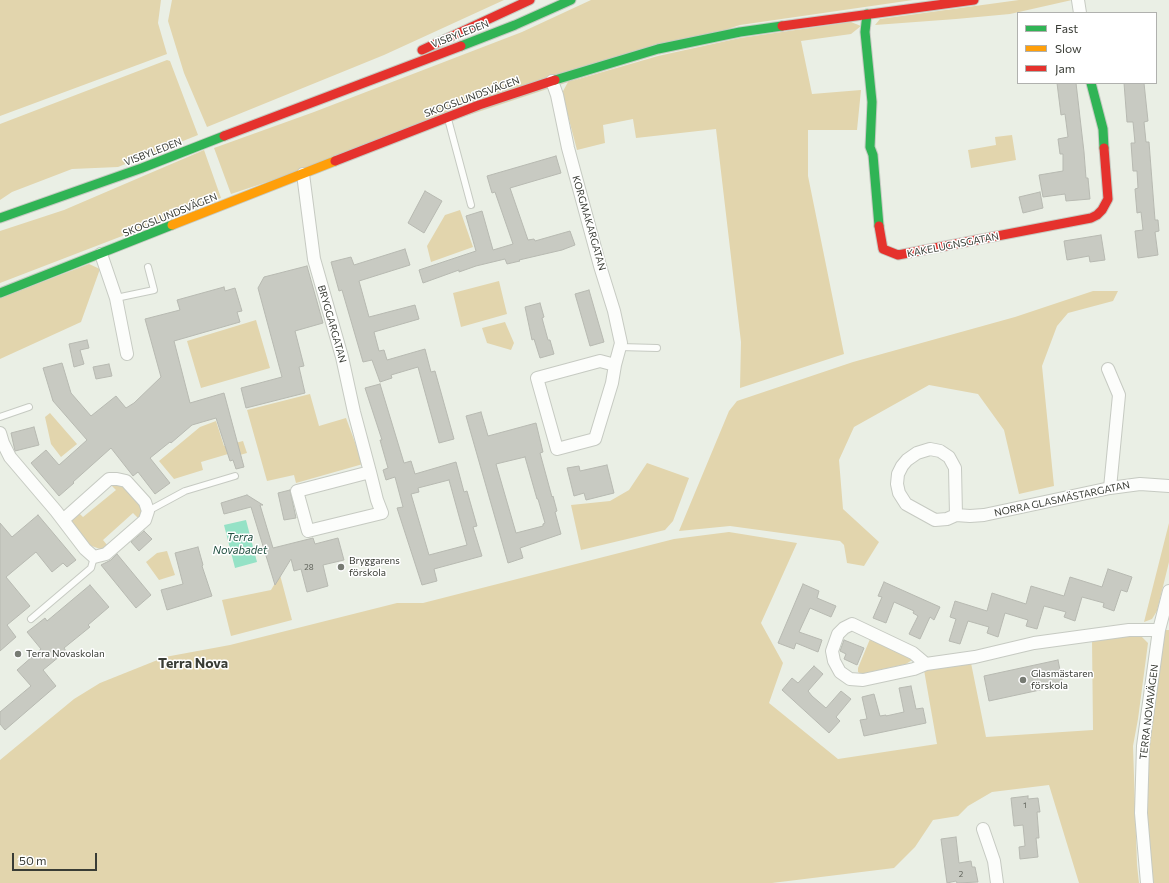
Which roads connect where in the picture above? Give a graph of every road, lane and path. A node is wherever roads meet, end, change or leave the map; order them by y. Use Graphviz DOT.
graph roads {
  1 [pos="530,0"];
  2 [pos="571,0"];
  3 [pos="974,0"];
  4 [pos="1078,0"];
  5 [pos="1080,12"];
  6 [pos="867,14"];
  7 [pos="552,81"];
  8 [pos="1091,84"];
  9 [pos="312,102"];
  10 [pos="447,117"];
  11 [pos="303,174"];
  12 [pos="471,205"];
  13 [pos="0,218"];
  14 [pos="101,254"];
  15 [pos="148,266"];
  16 [pos="0,292"];
  17 [pos="116,298"];
  18 [pos="620,347"];
  19 [pos="657,348"];
  20 [pos="126,354"];
  21 [pos="615,365"];
  22 [pos="1108,369"];
  23 [pos="29,407"];
  24 [pos="0,416"];
  25 [pos="0,433"];
  26 [pos="370,472"];
  27 [pos="235,476"];
  28 [pos="1169,486"];
  29 [pos="1110,488"];
  30 [pos="148,511"];
  31 [pos="956,515"];
  32 [pos="63,520"];
  33 [pos="94,557"];
  34 [pos="1169,591"];
  35 [pos="31,618"];
  36 [pos="1159,630"];
  37 [pos="926,664"];
  38 [pos="983,829"];
  39 [pos="998,883"];
  40 [pos="1147,883"];
  1 -- 9 [label="street, VISBYLEDEN"];
  2 -- 9 [label="street, VISBYLEDEN"];
  3 -- 6 [label="street, SKOGSLUNDSVÄGEN"];
  4 -- 5 [label="street"];
  6 -- 7 [label="street, SKOGSLUNDSVÄGEN"];
  6 -- 8 [label="street, KAKELUGNSGATAN"];
  7 -- 10 [label="street, SKOGSLUNDSVÄGEN"];
  7 -- 18 [label="street, KORGMAKARGATAN"];
  9 -- 13 [label="street, VISBYLEDEN"];
  10 -- 11 [label="street, SKOGSLUNDSVÄGEN"];
  10 -- 12 [label="lane"];
  11 -- 14 [label="street, SKOGSLUNDSVÄGEN"];
  11 -- 26 [label="street, BRYGGARGATAN"];
  14 -- 16 [label="street, SKOGSLUNDSVÄGEN"];
  14 -- 17 [label="street"];
  15 -- 17 [label="lane"];
  17 -- 20 [label="street"];
  18 -- 19 [label="lane"];
  18 -- 21 [label="street, KORGMAKARGATAN"];
  21 -- 21 [label="street, KORGMAKARGATAN"];
  22 -- 29 [label="street"];
  23 -- 24 [label="lane"];
  25 -- 32 [label="street"];
  26 -- 26 [label="street, BRYGGARGATAN"];
  27 -- 30 [label="lane"];
  28 -- 29 [label="street, NORRA GLASMÄSTARGATAN"];
  29 -- 31 [label="street, NORRA GLASMÄSTARGATAN"];
  30 -- 32 [label="street"];
  30 -- 33 [label="street"];
  31 -- 31 [label="street, NORRA GLASMÄSTARGATAN"];
  32 -- 33 [label="street"];
  33 -- 35 [label="lane"];
  34 -- 36 [label="street, TERRA NOVAVÄGEN"];
  36 -- 37 [label="street"];
  36 -- 40 [label="street, TERRA NOVAVÄGEN"];
  37 -- 37 [label="street"];
  38 -- 39 [label="street"];
}
